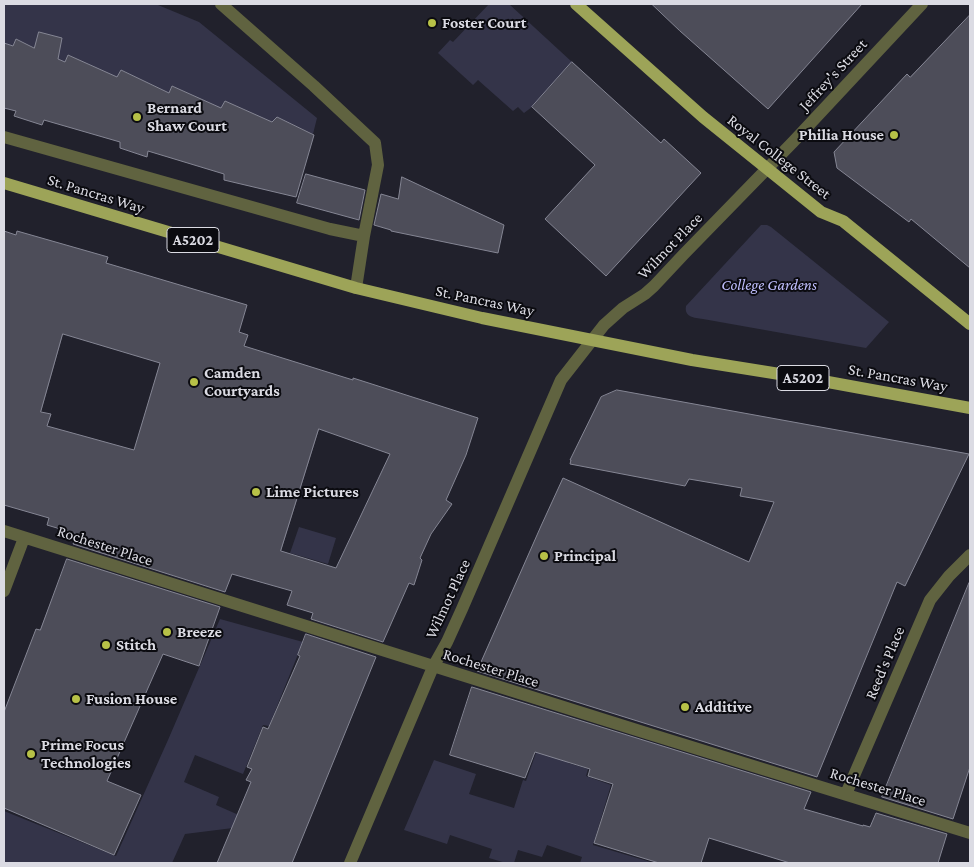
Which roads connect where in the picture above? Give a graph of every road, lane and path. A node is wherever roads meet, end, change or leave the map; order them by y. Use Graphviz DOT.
graph roads {
  1 [pos="221,4"];
  2 [pos="576,4"];
  3 [pos="922,4"];
  4 [pos="4,137"];
  5 [pos="767,168"];
  6 [pos="4,183"];
  7 [pos="364,236"];
  8 [pos="356,288"];
  9 [pos="970,324"];
  10 [pos="592,340"];
  11 [pos="967,404"];
  12 [pos="4,531"];
  13 [pos="24,538"];
  14 [pos="970,555"];
  15 [pos="4,591"];
  16 [pos="433,666"];
  17 [pos="846,794"];
  18 [pos="970,833"];
  19 [pos="350,863"];
  1 -- 7 [label="street"];
  2 -- 5 [label="main road, Royal College Street"];
  3 -- 5 [label="street, Jeffrey's Street"];
  4 -- 7 [label="street"];
  5 -- 9 [label="main road, Royal College Street"];
  5 -- 10 [label="street, Wilmot Place"];
  6 -- 8 [label="main road, St. Pancras Way / A5202"];
  7 -- 8 [label="street"];
  8 -- 10 [label="main road, St. Pancras Way / A5202"];
  10 -- 11 [label="main road, St. Pancras Way / A5202"];
  10 -- 16 [label="street, Wilmot Place"];
  12 -- 13 [label="street, Rochester Place"];
  13 -- 15 [label="street"];
  13 -- 16 [label="street, Rochester Place"];
  14 -- 17 [label="street, Reed's Place"];
  16 -- 17 [label="street, Rochester Place"];
  16 -- 19 [label="street, Wilmot Place"];
  17 -- 18 [label="street, Rochester Place"];
}
